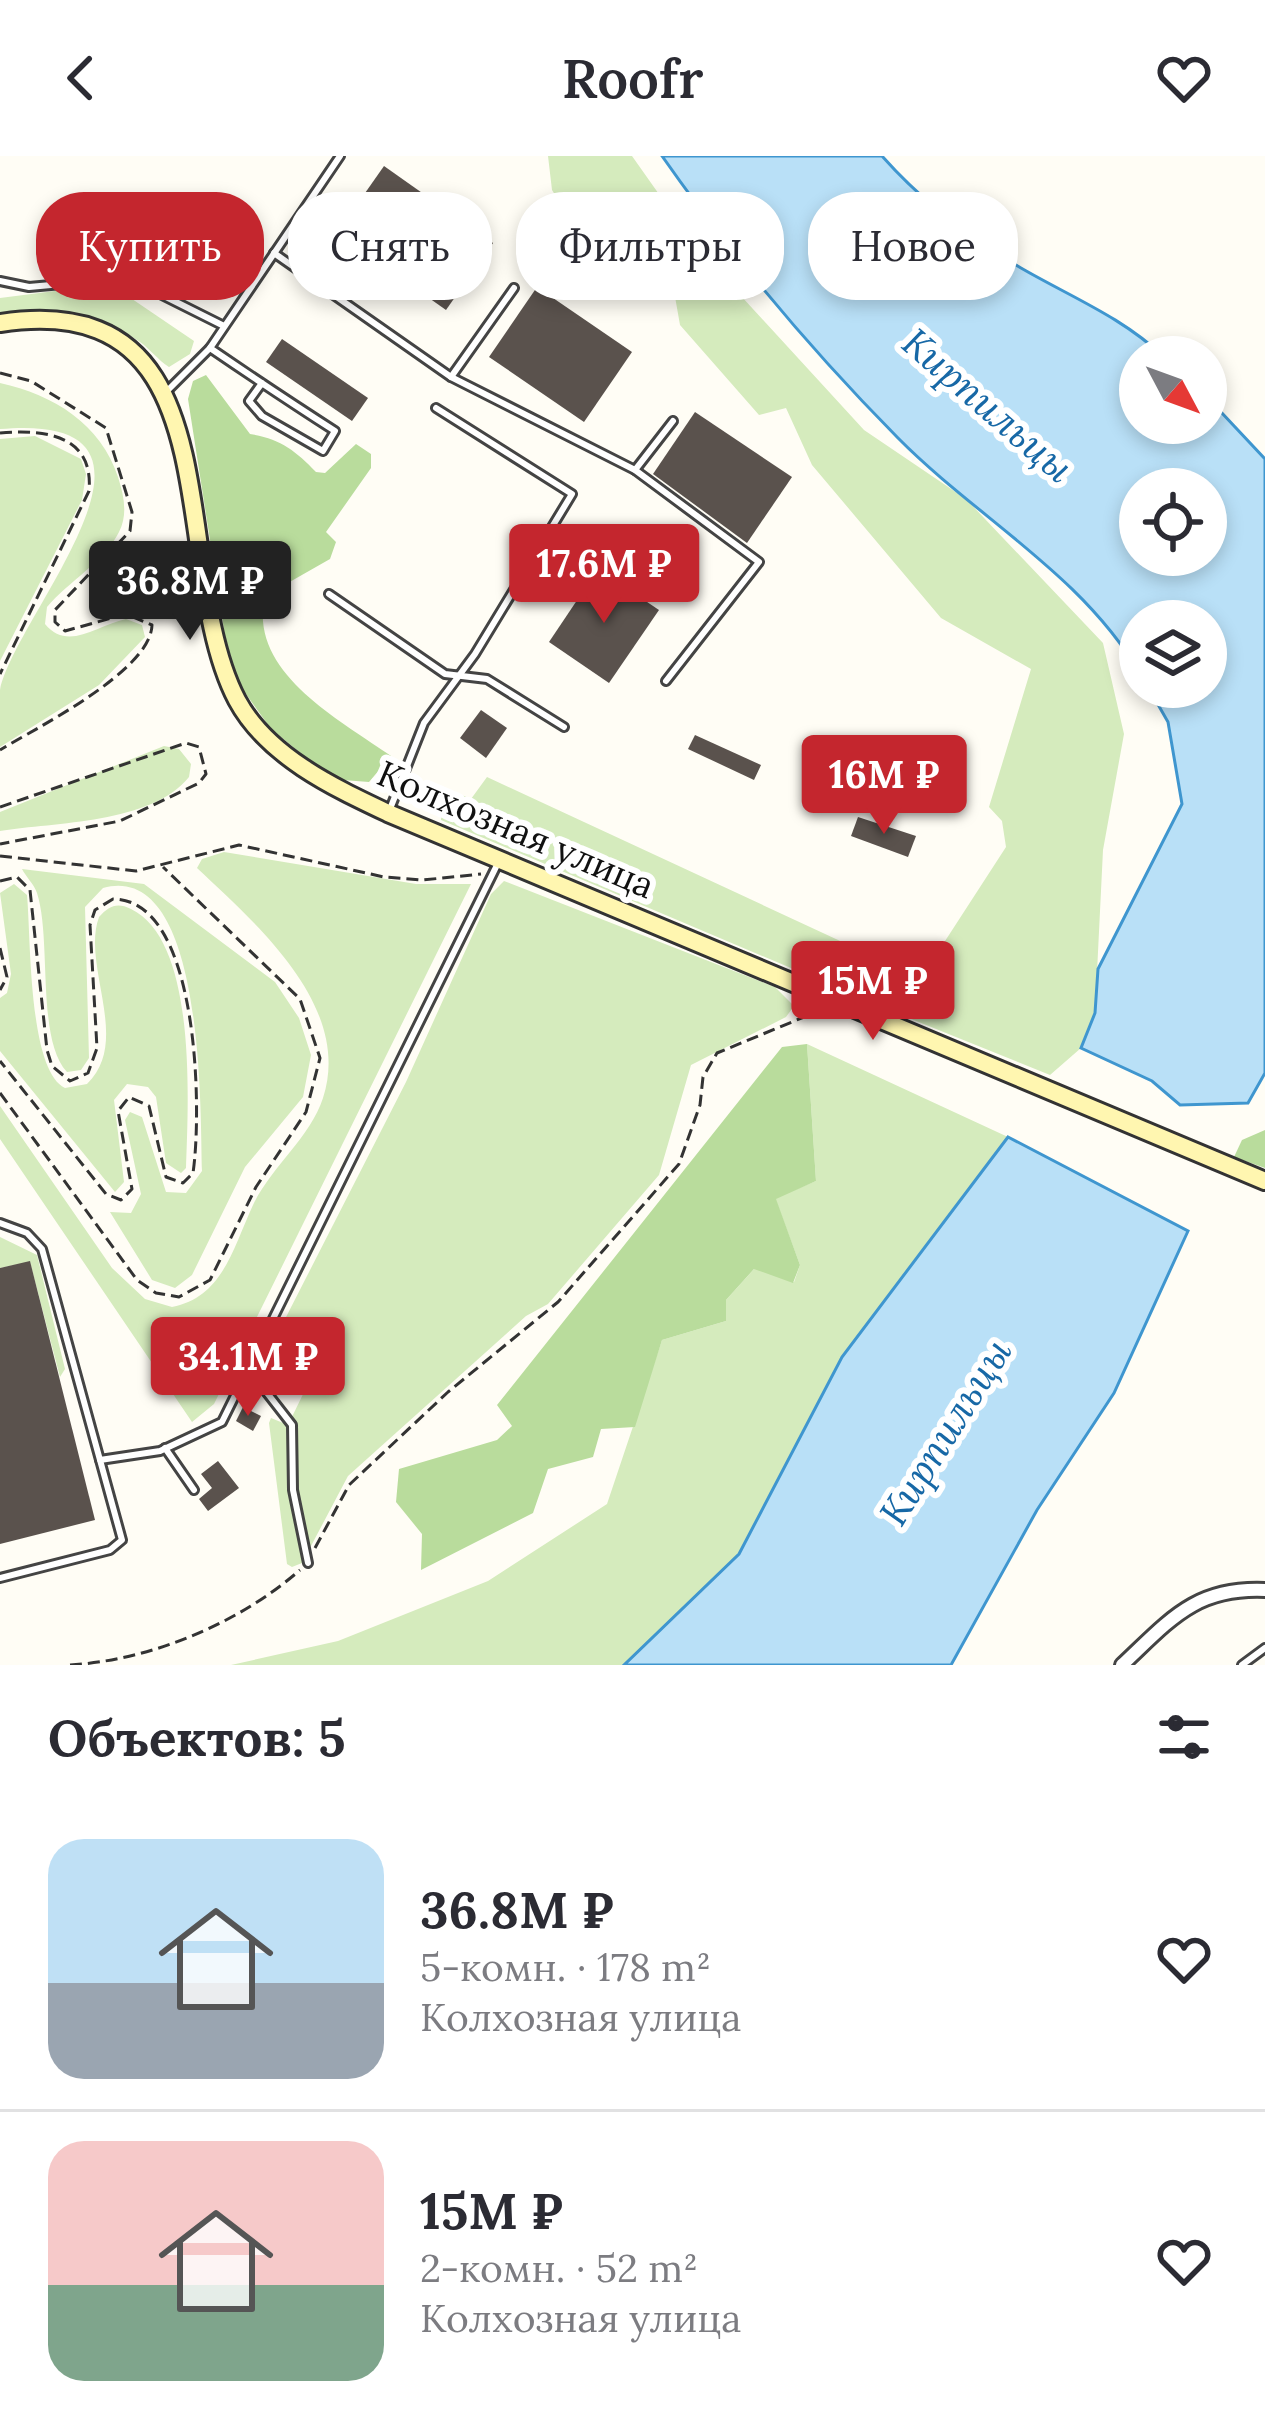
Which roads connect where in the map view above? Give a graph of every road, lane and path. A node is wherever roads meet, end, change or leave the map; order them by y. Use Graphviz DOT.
graph roads {
  1 [pos="340,156"];
  2 [pos="274,253"];
  3 [pos="0,281"];
  4 [pos="514,288"];
  5 [pos="0,323"];
  6 [pos="225,327"];
  7 [pos="210,348"];
  8 [pos="0,373"];
  9 [pos="452,377"];
  10 [pos="262,382"];
  11 [pos="166,392"];
  12 [pos="436,408"];
  13 [pos="673,422"];
  14 [pos="0,433"];
  15 [pos="635,470"];
  16 [pos="329,594"];
  17 [pos="0,674"];
  18 [pos="455,675"];
  19 [pos="666,682"];
  20 [pos="563,727"];
  21 [pos="0,750"];
  22 [pos="0,807"];
  23 [pos="388,813"];
  24 [pos="0,844"];
  25 [pos="0,856"];
  26 [pos="497,865"];
  27 [pos="163,867"];
  28 [pos="0,881"];
  29 [pos="0,948"];
  30 [pos="0,991"];
  31 [pos="824,993"];
  32 [pos="0,1061"];
  33 [pos="0,1093"];
  34 [pos="1265,1181"];
  35 [pos="0,1227"];
  36 [pos="250,1371"];
  37 [pos="165,1448"];
  38 [pos="100,1460"];
  39 [pos="194,1490"];
  40 [pos="308,1563"];
  41 [pos="0,1578"];
  42 [pos="1265,1590"];
  43 [pos="1265,1648"];
  44 [pos="70,1665"];
  45 [pos="1122,1665"];
  46 [pos="1242,1665"];
  1 -- 2 [label="lane"];
  2 -- 6 [label="lane"];
  2 -- 9 [label="lane"];
  3 -- 6 [label="lane"];
  4 -- 9 [label="lane"];
  5 -- 11 [label="main road, Колхозная улица"];
  6 -- 7 [label="lane"];
  7 -- 10 [label="lane"];
  7 -- 11 [label="lane"];
  8 -- 21 [label="path"];
  9 -- 15 [label="lane"];
  10 -- 10 [label="lane"];
  11 -- 23 [label="main road, Колхозная улица"];
  12 -- 18 [label="lane"];
  13 -- 15 [label="lane"];
  14 -- 17 [label="path"];
  15 -- 19 [label="lane"];
  16 -- 18 [label="lane"];
  18 -- 20 [label="lane"];
  18 -- 23 [label="lane"];
  22 -- 24 [label="path"];
  23 -- 26 [label="main road, Колхозная улица"];
  25 -- 27 [label="path"];
  26 -- 27 [label="path"];
  26 -- 31 [label="main road, Колхозная улица"];
  26 -- 36 [label="lane"];
  27 -- 33 [label="path"];
  28 -- 32 [label="path"];
  29 -- 30 [label="path"];
  31 -- 34 [label="main road, Колхозная улица"];
  31 -- 40 [label="path"];
  35 -- 38 [label="lane"];
  36 -- 37 [label="lane"];
  36 -- 40 [label="lane"];
  37 -- 38 [label="lane"];
  37 -- 39 [label="lane"];
  38 -- 41 [label="lane"];
  40 -- 44 [label="path"];
  42 -- 45 [label="street"];
  43 -- 46 [label="lane"];
}
